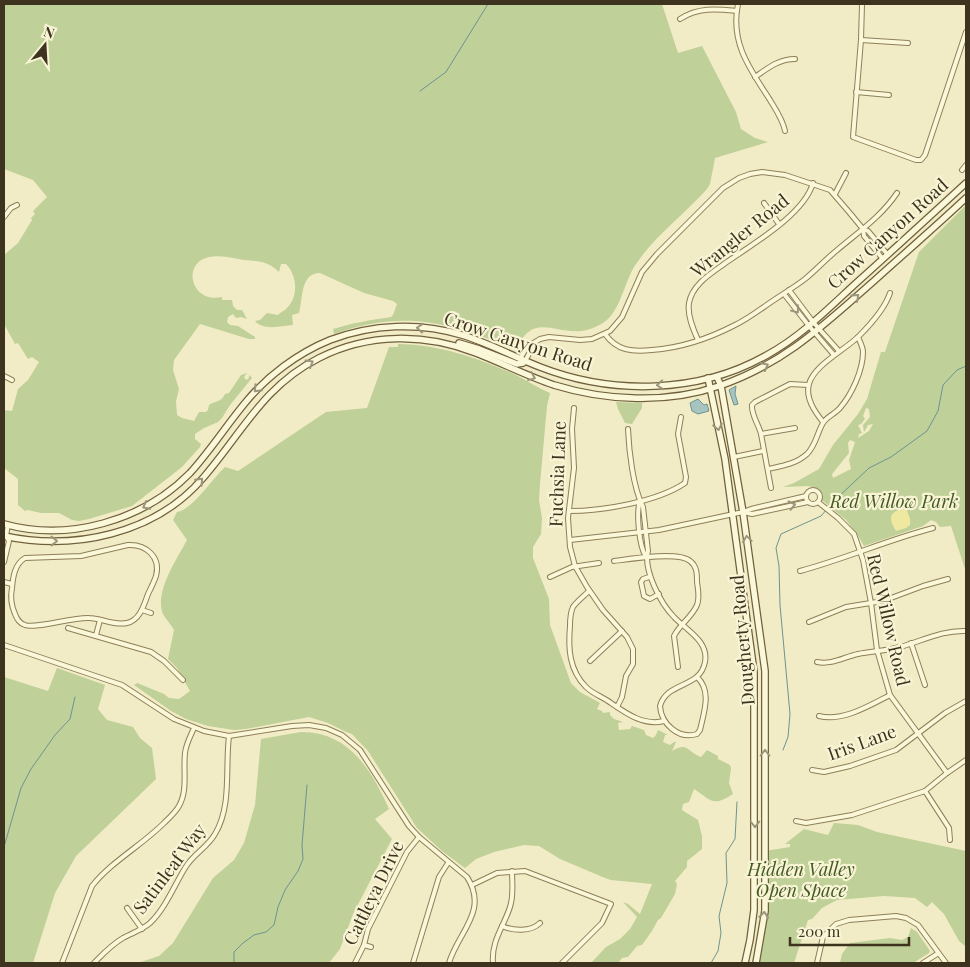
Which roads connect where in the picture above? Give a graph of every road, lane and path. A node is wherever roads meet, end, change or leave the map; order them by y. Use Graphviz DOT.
graph roads {
  1 [pos="738,4"];
  2 [pos="862,4"];
  3 [pos="737,11"];
  4 [pos="680,18"];
  5 [pos="966,32"];
  6 [pos="861,40"];
  7 [pos="908,43"];
  8 [pos="795,59"];
  9 [pos="755,77"];
  10 [pos="856,92"];
  11 [pos="889,95"];
  12 [pos="785,131"];
  13 [pos="966,165"];
  14 [pos="962,170"];
  15 [pos="846,173"];
  16 [pos="814,183"];
  17 [pos="966,183"];
  18 [pos="835,194"];
  19 [pos="897,194"];
  20 [pos="966,198"];
  21 [pos="764,203"];
  22 [pos="17,205"];
  23 [pos="4,217"];
  24 [pos="779,224"];
  25 [pos="863,229"];
  26 [pos="886,257"];
  27 [pos="789,290"];
  28 [pos="890,293"];
  29 [pos="784,294"];
  30 [pos="811,324"];
  31 [pos="817,331"];
  32 [pos="605,334"];
  33 [pos="858,337"];
  34 [pos="698,340"];
  35 [pos="449,344"];
  36 [pos="839,352"];
  37 [pos="834,356"];
  38 [pos="523,360"];
  39 [pos="4,376"];
  40 [pos="718,377"];
  41 [pos="708,378"];
  42 [pos="12,380"];
  43 [pos="808,385"];
  44 [pos="721,386"];
  45 [pos="710,388"];
  46 [pos="574,408"];
  47 [pos="681,417"];
  48 [pos="823,422"];
  49 [pos="795,428"];
  50 [pos="628,429"];
  51 [pos="761,434"];
  52 [pos="763,450"];
  53 [pos="734,456"];
  54 [pos="768,469"];
  55 [pos="771,488"];
  56 [pos="806,496"];
  57 [pos="640,501"];
  58 [pos="808,502"];
  59 [pos="819,503"];
  60 [pos="569,510"];
  61 [pos="743,512"];
  62 [pos="732,514"];
  63 [pos="6,524"];
  64 [pos="933,528"];
  65 [pos="646,532"];
  66 [pos="640,533"];
  67 [pos="4,537"];
  68 [pos="570,540"];
  69 [pos="860,552"];
  70 [pos="646,557"];
  71 [pos="614,561"];
  72 [pos="4,562"];
  73 [pos="599,563"];
  74 [pos="576,566"];
  75 [pos="800,572"];
  76 [pos="550,577"];
  77 [pos="650,577"];
  78 [pos="948,580"];
  79 [pos="4,582"];
  80 [pos="12,584"];
  81 [pos="589,591"];
  82 [pos="659,594"];
  83 [pos="871,603"];
  84 [pos="142,610"];
  85 [pos="151,613"];
  86 [pos="100,620"];
  87 [pos="809,622"];
  88 [pos="682,625"];
  89 [pos="68,628"];
  90 [pos="622,631"];
  91 [pos="966,631"];
  92 [pos="96,635"];
  93 [pos="911,643"];
  94 [pos="4,645"];
  95 [pos="878,650"];
  96 [pos="590,661"];
  97 [pos="817,662"];
  98 [pos="678,667"];
  99 [pos="698,677"];
  100 [pos="183,680"];
  101 [pos="926,685"];
  102 [pos="890,694"];
  103 [pos="966,700"];
  104 [pos="617,707"];
  105 [pos="819,716"];
  106 [pos="664,721"];
  107 [pos="194,728"];
  108 [pos="919,733"];
  109 [pos="229,736"];
  110 [pos="966,760"];
  111 [pos="812,770"];
  112 [pos="947,773"];
  113 [pos="925,791"];
  114 [pos="796,821"];
  115 [pos="419,837"];
  116 [pos="950,840"];
  117 [pos="448,863"];
  118 [pos="512,871"];
  119 [pos="472,885"];
  120 [pos="126,908"];
  121 [pos="540,923"];
  122 [pos="502,926"];
  123 [pos="142,929"];
  124 [pos="364,945"];
  125 [pos="371,946"];
  126 [pos="938,954"];
  127 [pos="62,963"];
  128 [pos="94,963"];
  129 [pos="355,963"];
  130 [pos="413,963"];
  131 [pos="448,963"];
  132 [pos="493,963"];
  133 [pos="562,963"];
  134 [pos="745,963"];
  135 [pos="756,963"];
  136 [pos="817,963"];
  137 [pos="923,963"];
  138 [pos="946,963"];
  1 -- 3 [label="street"];
  2 -- 6 [label="street"];
  3 -- 4 [label="street"];
  3 -- 9 [label="street"];
  5 -- 10 [label="street"];
  6 -- 7 [label="street"];
  6 -- 10 [label="street"];
  8 -- 9 [label="street"];
  9 -- 12 [label="street"];
  10 -- 11 [label="street"];
  13 -- 14 [label="street"];
  15 -- 18 [label="street"];
  16 -- 18 [label="street"];
  16 -- 24 [label="street, Wrangler Road"];
  16 -- 32 [label="street"];
  17 -- 26 [label="main road, Crow Canyon Road"];
  18 -- 25 [label="street"];
  19 -- 25 [label="street"];
  31 -- 20 [label="main road, Crow Canyon Road, one-way"];
  21 -- 24 [label="street"];
  22 -- 23 [label="street"];
  24 -- 34 [label="street, Wrangler Road"];
  25 -- 26 [label="street"];
  25 -- 27 [label="street"];
  26 -- 30 [label="main road, Crow Canyon Road"];
  27 -- 29 [label="street"];
  27 -- 30 [label="street"];
  28 -- 33 [label="street"];
  29 -- 30 [label="street, one-way"];
  29 -- 34 [label="street"];
  30 -- 31 [label="street"];
  30 -- 40 [label="main road, Crow Canyon Road"];
  31 -- 36 [label="street"];
  31 -- 37 [label="street"];
  44 -- 31 [label="main road, Crow Canyon Road, one-way"];
  32 -- 34 [label="street"];
  32 -- 38 [label="street"];
  33 -- 36 [label="street"];
  33 -- 48 [label="street"];
  35 -- 38 [label="main road"];
  35 -- 45 [label="main road, Crow Canyon Road, one-way"];
  67 -- 35 [label="main road, Crow Canyon Road, one-way"];
  36 -- 37 [label="street"];
  37 -- 43 [label="street"];
  41 -- 38 [label="main road, Crow Canyon Road, one-way"];
  38 -- 63 [label="main road, Crow Canyon Road, one-way"];
  39 -- 42 [label="street"];
  40 -- 41 [label="main road, Crow Canyon Road"];
  40 -- 44 [label="main road, Dougherty Road"];
  41 -- 45 [label="main road, Dougherty Road"];
  43 -- 48 [label="street"];
  43 -- 51 [label="street"];
  44 -- 45 [label="main road, Crow Canyon Road"];
  44 -- 53 [label="main road, Dougherty Road"];
  45 -- 62 [label="main road, Dougherty Road, one-way"];
  46 -- 60 [label="street, Fuchsia Lane"];
  47 -- 57 [label="street"];
  48 -- 54 [label="street"];
  49 -- 51 [label="street"];
  50 -- 57 [label="street"];
  51 -- 52 [label="street"];
  52 -- 53 [label="street"];
  52 -- 54 [label="street"];
  53 -- 61 [label="main road, Dougherty Road"];
  54 -- 55 [label="street"];
  56 -- 58 [label="street"];
  56 -- 59 [label="street"];
  56 -- 61 [label="street"];
  57 -- 60 [label="street"];
  57 -- 65 [label="street"];
  57 -- 66 [label="street"];
  58 -- 59 [label="street"];
  61 -- 58 [label="street, one-way"];
  59 -- 69 [label="street, Red Willow Road"];
  60 -- 68 [label="street, Fuchsia Lane"];
  61 -- 62 [label="street"];
  135 -- 61 [label="main road, Dougherty Road, one-way"];
  62 -- 65 [label="street"];
  62 -- 134 [label="main road, Dougherty Road, one-way"];
  63 -- 67 [label="street"];
  64 -- 69 [label="street"];
  65 -- 66 [label="street"];
  65 -- 70 [label="street"];
  66 -- 68 [label="street"];
  66 -- 70 [label="street"];
  67 -- 72 [label="street"];
  68 -- 74 [label="street, Fuchsia Lane"];
  69 -- 75 [label="street"];
  69 -- 83 [label="street, Red Willow Road"];
  70 -- 71 [label="street"];
  70 -- 77 [label="street"];
  70 -- 88 [label="street"];
  73 -- 74 [label="street"];
  74 -- 76 [label="street"];
  74 -- 81 [label="street, Fuchsia Lane"];
  77 -- 82 [label="street"];
  77 -- 82 [label="street"];
  78 -- 83 [label="street"];
  79 -- 80 [label="street"];
  80 -- 84 [label="street"];
  80 -- 86 [label="street"];
  81 -- 90 [label="street, Fuchsia Lane"];
  81 -- 104 [label="street"];
  82 -- 88 [label="street"];
  83 -- 87 [label="street"];
  83 -- 95 [label="street, Red Willow Road"];
  84 -- 85 [label="street"];
  84 -- 86 [label="street"];
  86 -- 92 [label="street"];
  88 -- 98 [label="street"];
  88 -- 99 [label="street"];
  89 -- 92 [label="street"];
  90 -- 96 [label="street"];
  90 -- 104 [label="street, Fuchsia Lane"];
  91 -- 93 [label="street"];
  92 -- 100 [label="street"];
  93 -- 95 [label="street"];
  93 -- 101 [label="street"];
  94 -- 107 [label="street"];
  95 -- 97 [label="street"];
  95 -- 102 [label="street, Red Willow Road"];
  99 -- 106 [label="street"];
  99 -- 106 [label="street"];
  102 -- 105 [label="street"];
  102 -- 108 [label="street, Red Willow Road"];
  103 -- 108 [label="street, Iris Lane"];
  104 -- 106 [label="street"];
  107 -- 109 [label="street"];
  107 -- 127 [label="street"];
  108 -- 111 [label="street, Iris Lane"];
  108 -- 112 [label="street, Red Willow Road"];
  109 -- 115 [label="street"];
  109 -- 123 [label="street, Satinleaf Way"];
  110 -- 112 [label="street"];
  112 -- 113 [label="street"];
  113 -- 114 [label="street"];
  113 -- 116 [label="street"];
  115 -- 117 [label="street"];
  115 -- 124 [label="street, Cattleya Drive"];
  117 -- 119 [label="street"];
  117 -- 130 [label="street"];
  118 -- 119 [label="street"];
  118 -- 122 [label="street"];
  118 -- 133 [label="street"];
  119 -- 131 [label="street"];
  120 -- 123 [label="street"];
  121 -- 122 [label="street"];
  122 -- 132 [label="street"];
  123 -- 128 [label="street, Satinleaf Way"];
  124 -- 125 [label="street"];
  124 -- 129 [label="street, Cattleya Drive"];
  126 -- 136 [label="street"];
  126 -- 137 [label="street"];
  126 -- 138 [label="street"];
}
